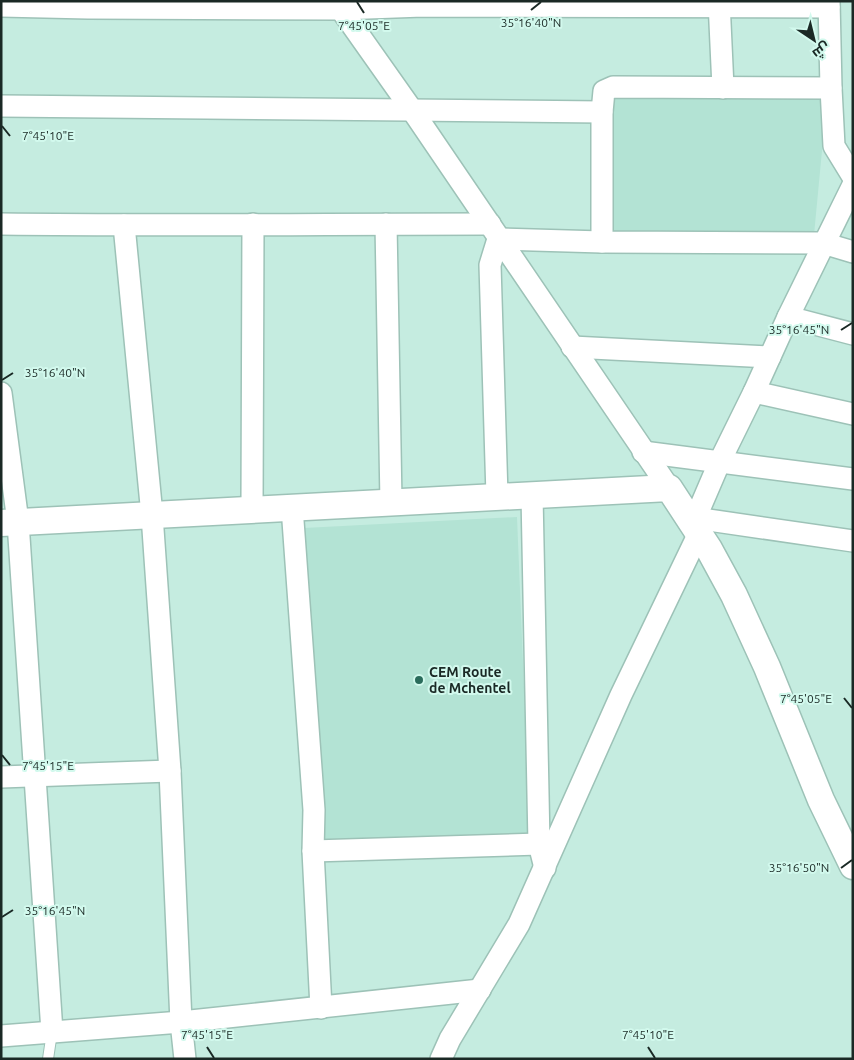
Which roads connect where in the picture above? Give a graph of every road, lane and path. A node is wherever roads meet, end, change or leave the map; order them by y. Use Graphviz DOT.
graph roads {
  1 [pos="719,3"];
  2 [pos="422,4"];
  3 [pos="829,4"];
  4 [pos="337,5"];
  5 [pos="1,6"];
  6 [pos="723,88"];
  7 [pos="831,88"];
  8 [pos="1,106"];
  9 [pos="412,110"];
  10 [pos="602,112"];
  11 [pos="853,177"];
  12 [pos="853,185"];
  13 [pos="1,224"];
  14 [pos="253,224"];
  15 [pos="386,224"];
  16 [pos="124,226"];
  17 [pos="494,231"];
  18 [pos="602,242"];
  19 [pos="823,243"];
  20 [pos="853,252"];
  21 [pos="788,317"];
  22 [pos="853,334"];
  23 [pos="572,347"];
  24 [pos="770,357"];
  25 [pos="1,392"];
  26 [pos="754,392"];
  27 [pos="853,414"];
  28 [pos="643,452"];
  29 [pos="720,461"];
  30 [pos="853,479"];
  31 [pos="669,488"];
  32 [pos="532,495"];
  33 [pos="497,496"];
  34 [pos="391,502"];
  35 [pos="292,507"];
  36 [pos="252,509"];
  37 [pos="152,515"];
  38 [pos="10,522"];
  39 [pos="696,525"];
  40 [pos="853,541"];
  41 [pos="170,772"];
  42 [pos="36,776"];
  43 [pos="1,777"];
  44 [pos="539,844"];
  45 [pos="313,851"];
  46 [pos="853,866"];
  47 [pos="545,868"];
  48 [pos="480,990"];
  49 [pos="322,1008"];
  50 [pos="181,1022"];
  51 [pos="52,1032"];
  52 [pos="1,1036"];
  53 [pos="48,1059"];
  54 [pos="184,1059"];
  55 [pos="441,1059"];
  1 -- 2 [label="street"];
  1 -- 3 [label="street"];
  1 -- 6 [label="street"];
  2 -- 4 [label="street"];
  3 -- 7 [label="street"];
  4 -- 5 [label="street"];
  4 -- 9 [label="street"];
  6 -- 7 [label="street"];
  6 -- 10 [label="street"];
  7 -- 11 [label="street"];
  8 -- 9 [label="street"];
  9 -- 10 [label="street"];
  9 -- 17 [label="street"];
  10 -- 18 [label="street"];
  12 -- 19 [label="street"];
  13 -- 16 [label="street"];
  14 -- 15 [label="street"];
  14 -- 16 [label="street"];
  14 -- 36 [label="street"];
  15 -- 17 [label="street"];
  15 -- 34 [label="street"];
  16 -- 37 [label="street"];
  17 -- 18 [label="street"];
  17 -- 23 [label="street"];
  17 -- 33 [label="street"];
  18 -- 19 [label="street"];
  19 -- 20 [label="street"];
  19 -- 21 [label="street"];
  21 -- 22 [label="street"];
  21 -- 24 [label="street"];
  23 -- 24 [label="street"];
  23 -- 28 [label="street"];
  24 -- 26 [label="street"];
  25 -- 38 [label="street"];
  26 -- 27 [label="street"];
  26 -- 29 [label="street"];
  28 -- 29 [label="street"];
  28 -- 31 [label="street"];
  29 -- 30 [label="street"];
  29 -- 39 [label="street"];
  31 -- 32 [label="street"];
  31 -- 39 [label="street"];
  32 -- 33 [label="street"];
  32 -- 44 [label="street"];
  33 -- 34 [label="street"];
  34 -- 35 [label="street"];
  35 -- 36 [label="street"];
  35 -- 45 [label="street"];
  36 -- 37 [label="street"];
  37 -- 38 [label="street"];
  37 -- 41 [label="street"];
  38 -- 42 [label="street"];
  39 -- 40 [label="street"];
  39 -- 46 [label="street"];
  39 -- 47 [label="street"];
  41 -- 42 [label="street"];
  41 -- 50 [label="street"];
  42 -- 43 [label="street"];
  42 -- 51 [label="street"];
  44 -- 45 [label="street"];
  44 -- 47 [label="street"];
  45 -- 49 [label="street"];
  47 -- 48 [label="street"];
  48 -- 49 [label="street"];
  48 -- 55 [label="street"];
  49 -- 50 [label="street"];
  50 -- 51 [label="street"];
  50 -- 54 [label="street"];
  51 -- 52 [label="street"];
  51 -- 53 [label="lane"];
}
